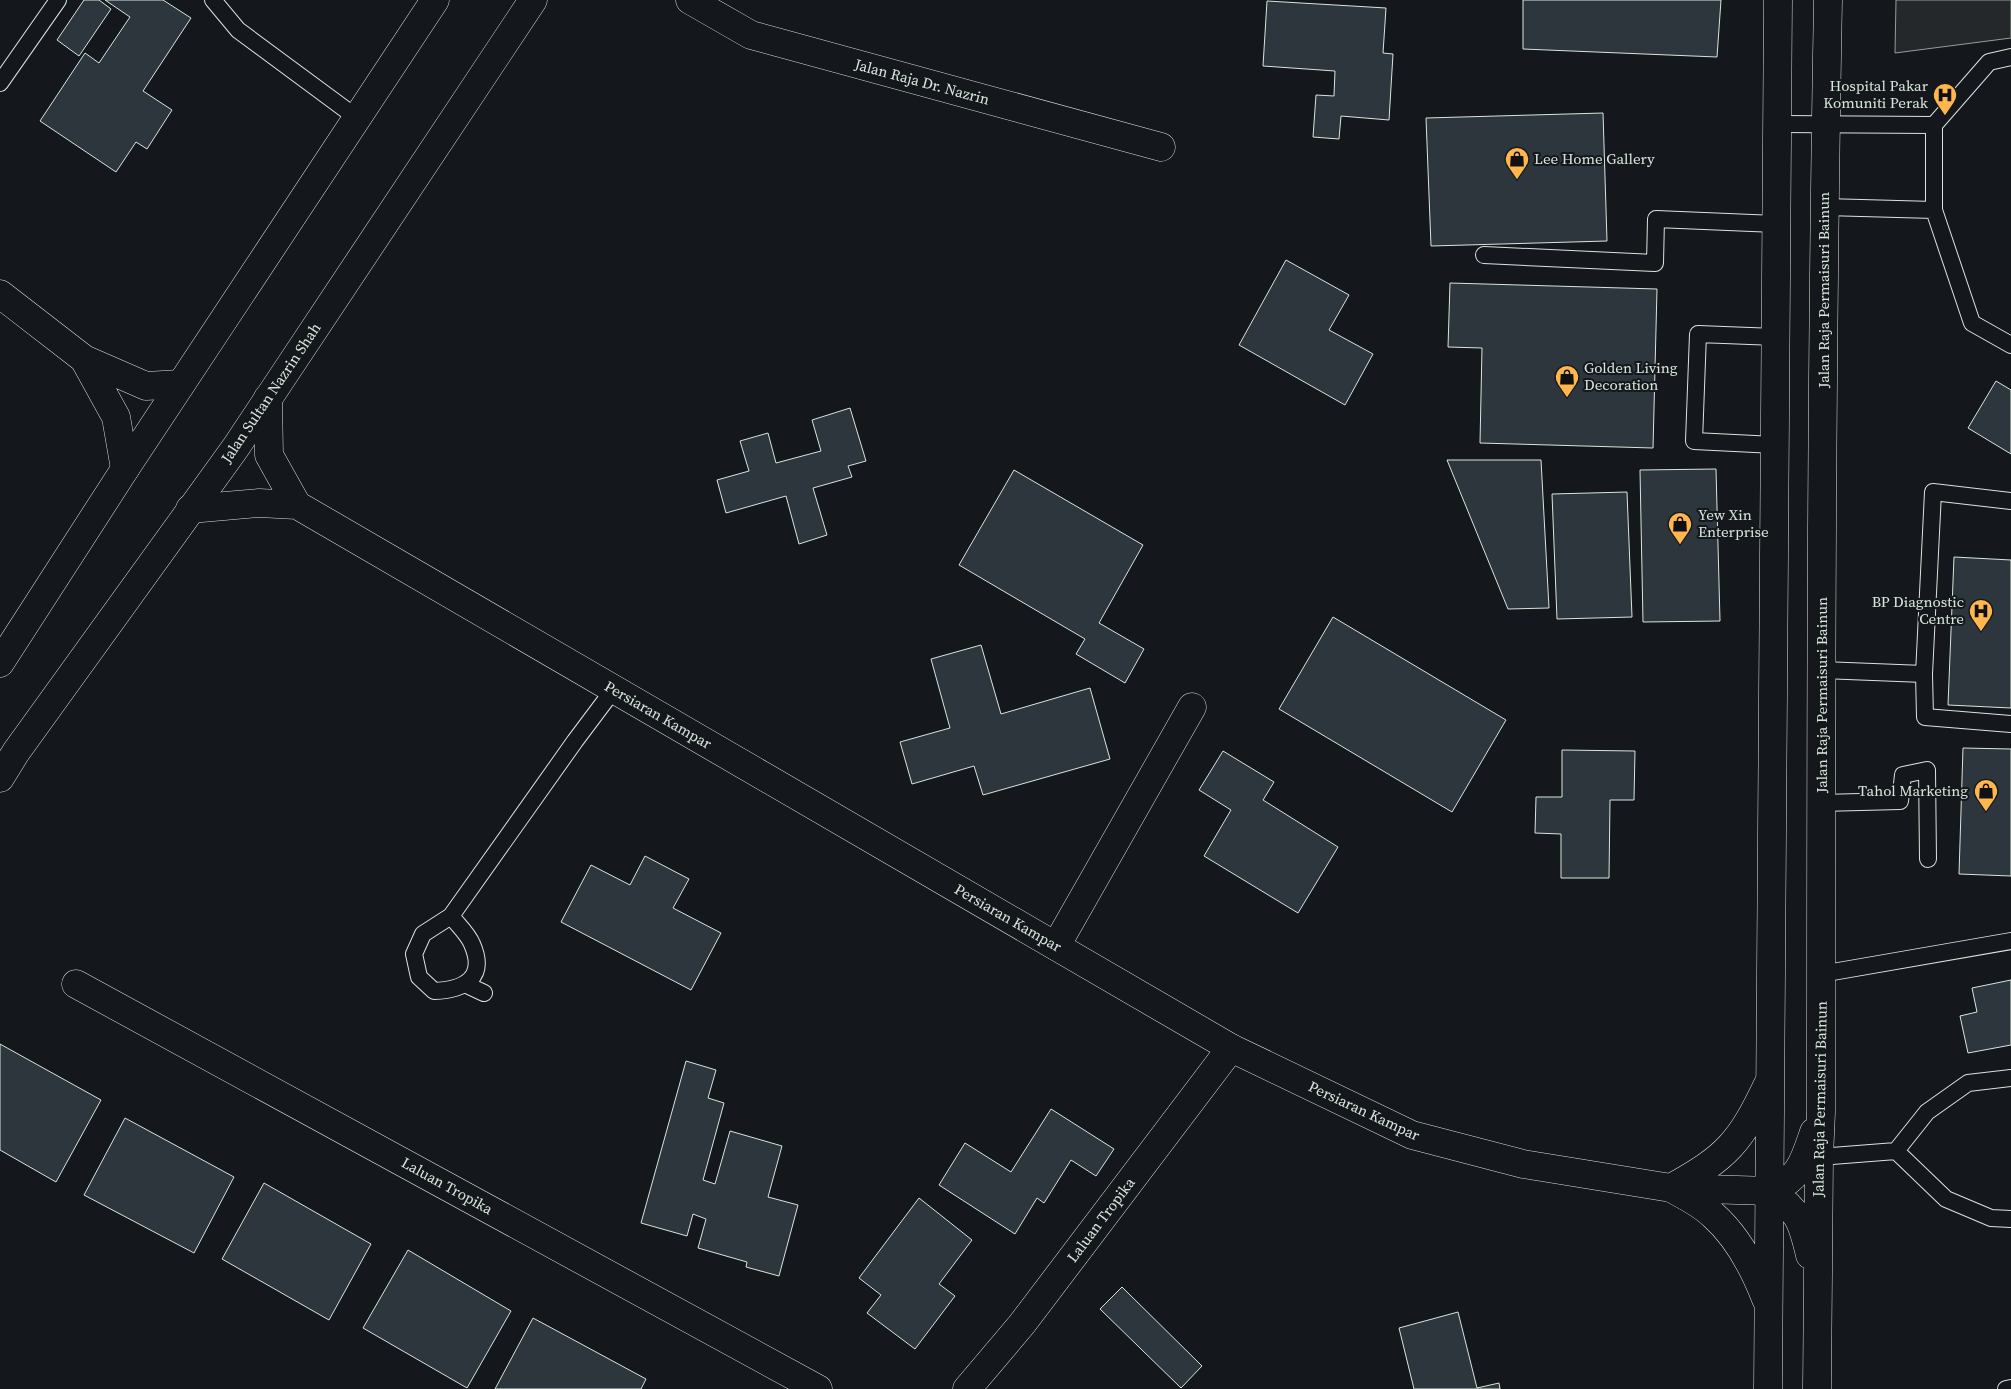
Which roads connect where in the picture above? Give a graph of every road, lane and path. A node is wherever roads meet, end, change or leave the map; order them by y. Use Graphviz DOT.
graph roads {
  1 [pos="58,0"];
  2 [pos="213,0"];
  3 [pos="434,0"];
  4 [pos="533,0"];
  5 [pos="690,0"];
  6 [pos="1778,0"];
  7 [pos="1828,0"];
  8 [pos="2011,57"];
  9 [pos="0,83"];
  10 [pos="357,118"];
  11 [pos="1777,124"];
  12 [pos="1826,125"];
  13 [pos="1934,125"];
  14 [pos="1161,147"];
  15 [pos="1825,207"];
  16 [pos="1934,210"];
  17 [pos="1776,224"];
  18 [pos="1484,255"];
  19 [pos="0,294"];
  20 [pos="1776,337"];
  21 [pos="2011,345"];
  22 [pos="84,359"];
  23 [pos="181,384"];
  24 [pos="268,398"];
  25 [pos="1775,445"];
  26 [pos="125,469"];
  27 [pos="2011,501"];
  28 [pos="297,505"];
  29 [pos="190,509"];
  30 [pos="0,662"];
  31 [pos="1822,670"];
  32 [pos="1924,674"];
  33 [pos="614,689"];
  34 [pos="1192,707"];
  35 [pos="2011,724"];
  36 [pos="0,778"];
  37 [pos="1821,803"];
  38 [pos="1928,859"];
  39 [pos="451,916"];
  40 [pos="2011,942"];
  41 [pos="1056,946"];
  42 [pos="1821,974"];
  43 [pos="76,984"];
  44 [pos="467,985"];
  45 [pos="484,993"];
  46 [pos="1231,1048"];
  47 [pos="1770,1078"];
  48 [pos="2011,1078"];
  49 [pos="1821,1112"];
  50 [pos="1896,1151"];
  51 [pos="1819,1157"];
  52 [pos="1671,1188"];
  53 [pos="1770,1192"];
  54 [pos="2011,1219"];
  55 [pos="1818,1290"];
  56 [pos="1769,1307"];
  57 [pos="2011,1388"];
  58 [pos="818,1389"];
  59 [pos="967,1389"];
  60 [pos="1768,1389"];
  61 [pos="1817,1389"];
  62 [pos="2006,1389"];
  1 -- 9 [label="lane"];
  2 -- 10 [label="lane"];
  3 -- 10 [label="main road"];
  4 -- 24 [label="main road, Jalan Sultan Nazrin Shah"];
  5 -- 14 [label="main road, Jalan Raja Dr. Nazrin"];
  6 -- 11 [label="main road"];
  7 -- 12 [label="main road, Jalan Raja Permaisuri Bainun"];
  8 -- 13 [label="lane"];
  10 -- 23 [label="main road"];
  11 -- 12 [label="lane"];
  11 -- 17 [label="main road"];
  12 -- 13 [label="lane"];
  12 -- 15 [label="main road, Jalan Raja Permaisuri Bainun"];
  13 -- 16 [label="lane"];
  15 -- 16 [label="lane"];
  15 -- 31 [label="main road, Jalan Raja Permaisuri Bainun"];
  16 -- 21 [label="lane"];
  17 -- 18 [label="lane"];
  17 -- 20 [label="main road"];
  19 -- 22 [label="main road"];
  20 -- 25 [label="main road"];
  20 -- 25 [label="lane"];
  22 -- 23 [label="main road"];
  22 -- 26 [label="main road"];
  23 -- 26 [label="main road"];
  24 -- 28 [label="main road"];
  24 -- 29 [label="main road, Jalan Sultan Nazrin Shah"];
  25 -- 47 [label="main road"];
  26 -- 30 [label="main road"];
  27 -- 32 [label="lane"];
  28 -- 29 [label="main road, Persiaran Kampar"];
  28 -- 33 [label="main road, Persiaran Kampar"];
  29 -- 36 [label="main road, Jalan Sultan Nazrin Shah"];
  31 -- 32 [label="lane"];
  31 -- 37 [label="main road, Jalan Raja Permaisuri Bainun"];
  32 -- 35 [label="lane"];
  33 -- 39 [label="lane"];
  33 -- 41 [label="main road, Persiaran Kampar"];
  34 -- 41 [label="main road"];
  37 -- 38 [label="lane"];
  37 -- 42 [label="main road, Jalan Raja Permaisuri Bainun"];
  39 -- 44 [label="lane"];
  39 -- 44 [label="lane"];
  40 -- 42 [label="lane"];
  41 -- 46 [label="main road, Persiaran Kampar"];
  42 -- 49 [label="main road, Jalan Raja Permaisuri Bainun"];
  43 -- 58 [label="main road, Laluan Tropika"];
  44 -- 45 [label="lane"];
  46 -- 52 [label="main road, Persiaran Kampar"];
  46 -- 59 [label="main road, Laluan Tropika"];
  47 -- 52 [label="main road"];
  47 -- 53 [label="main road"];
  48 -- 50 [label="lane"];
  49 -- 51 [label="main road, Jalan Raja Permaisuri Bainun"];
  49 -- 53 [label="main road"];
  50 -- 51 [label="lane"];
  50 -- 54 [label="lane"];
  51 -- 55 [label="main road, Jalan Raja Permaisuri Bainun"];
  52 -- 53 [label="main road, Persiaran Kampar"];
  52 -- 56 [label="main road"];
  53 -- 55 [label="main road"];
  53 -- 56 [label="main road"];
  55 -- 61 [label="main road, Jalan Raja Permaisuri Bainun"];
  56 -- 60 [label="main road"];
  57 -- 62 [label="lane"];
}
